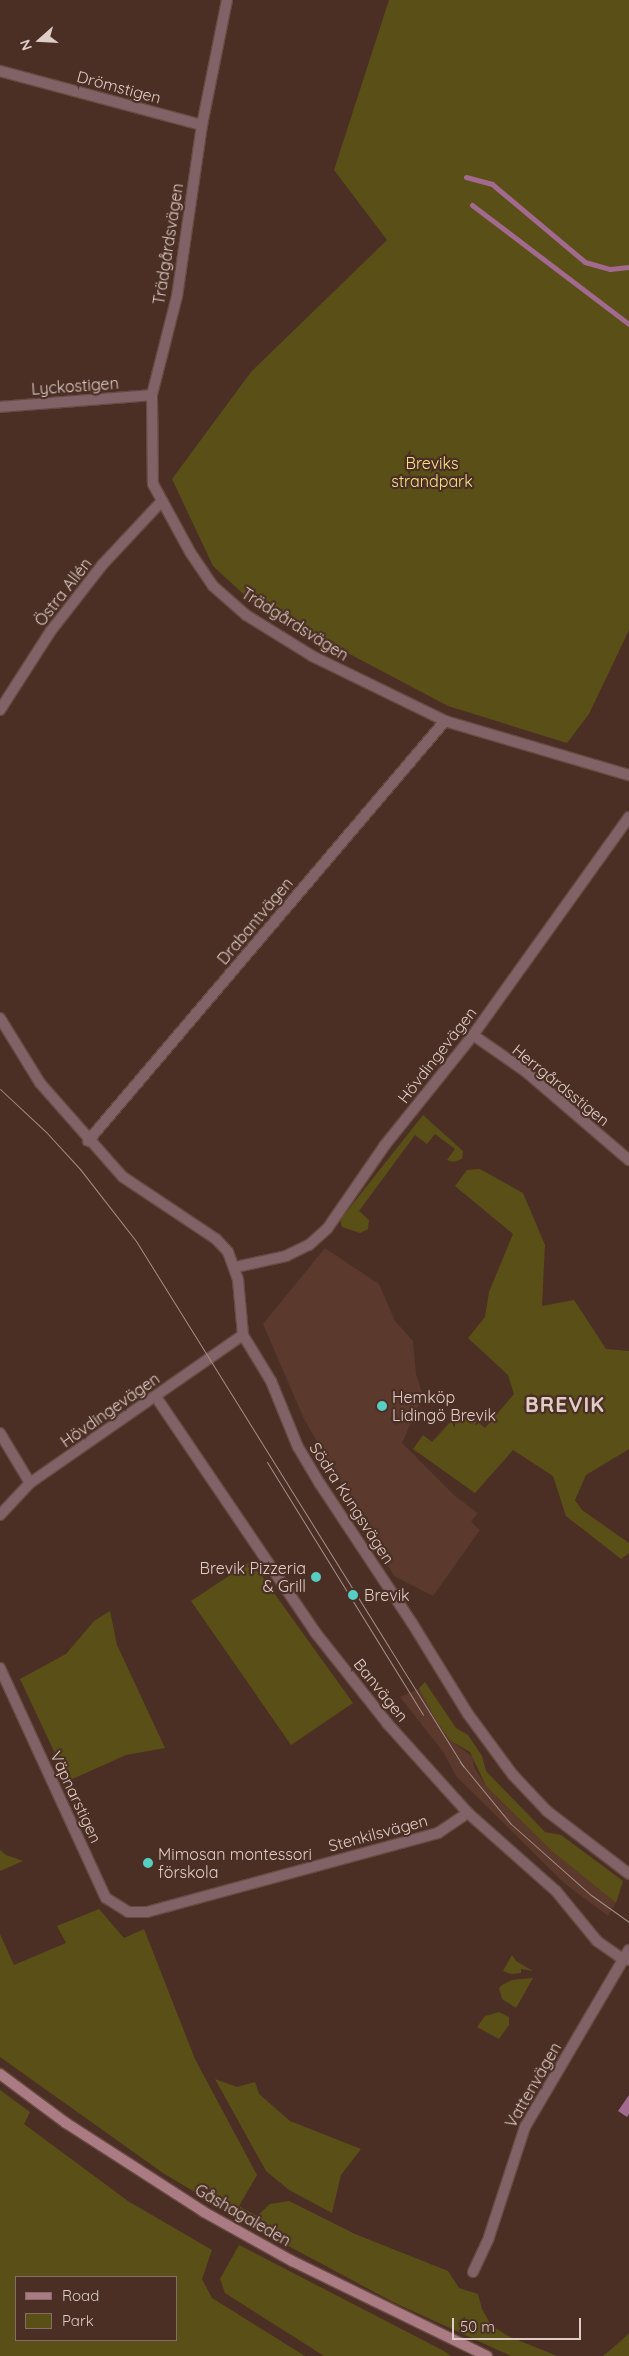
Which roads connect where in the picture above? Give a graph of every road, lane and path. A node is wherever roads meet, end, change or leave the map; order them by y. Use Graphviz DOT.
graph roads {
  1 [pos="227,0"];
  2 [pos="0,71"];
  3 [pos="202,125"];
  4 [pos="152,395"];
  5 [pos="0,406"];
  6 [pos="162,501"];
  7 [pos="0,710"];
  8 [pos="445,721"];
  9 [pos="629,775"];
  10 [pos="629,817"];
  11 [pos="0,1018"];
  12 [pos="473,1035"];
  13 [pos="88,1141"];
  14 [pos="629,1160"];
  15 [pos="236,1267"];
  16 [pos="243,1335"];
  17 [pos="156,1397"];
  18 [pos="0,1432"];
  19 [pos="30,1483"];
  20 [pos="0,1515"];
  21 [pos="0,1668"];
  22 [pos="468,1813"];
  23 [pos="629,1874"];
  24 [pos="147,1912"];
  25 [pos="627,1956"];
  26 [pos="0,2074"];
  27 [pos="472,2272"];
  28 [pos="482,2355"];
  1 -- 3 [label="street, Trädgårdsvägen"];
  2 -- 3 [label="street, Drömstigen"];
  3 -- 4 [label="street, Trädgårdsvägen"];
  4 -- 5 [label="street, Lyckostigen"];
  4 -- 6 [label="street, Trädgårdsvägen"];
  6 -- 7 [label="street, Östra Allén"];
  6 -- 8 [label="street, Trädgårdsvägen"];
  8 -- 9 [label="street, Trädgårdsvägen"];
  8 -- 13 [label="street, Drabantvägen"];
  10 -- 12 [label="street, Hövdingevägen"];
  11 -- 13 [label="street, Södra Kungsvägen"];
  12 -- 14 [label="street, Herrgårdsstigen"];
  12 -- 15 [label="street, Hövdingevägen"];
  13 -- 15 [label="street, Södra Kungsvägen"];
  15 -- 16 [label="street, Södra Kungsvägen"];
  16 -- 17 [label="street, Hövdingevägen"];
  16 -- 23 [label="street, Södra Kungsvägen"];
  17 -- 19 [label="street, Hövdingevägen"];
  17 -- 22 [label="street, Banvägen"];
  18 -- 19 [label="street"];
  19 -- 20 [label="street, Hövdingevägen"];
  21 -- 24 [label="street, Väpnarstigen"];
  22 -- 24 [label="street, Stenkilsvägen"];
  22 -- 25 [label="street, Banvägen"];
  25 -- 27 [label="street, Vattenvägen"];
  26 -- 28 [label="main road, Gåshagaleden"];
}
